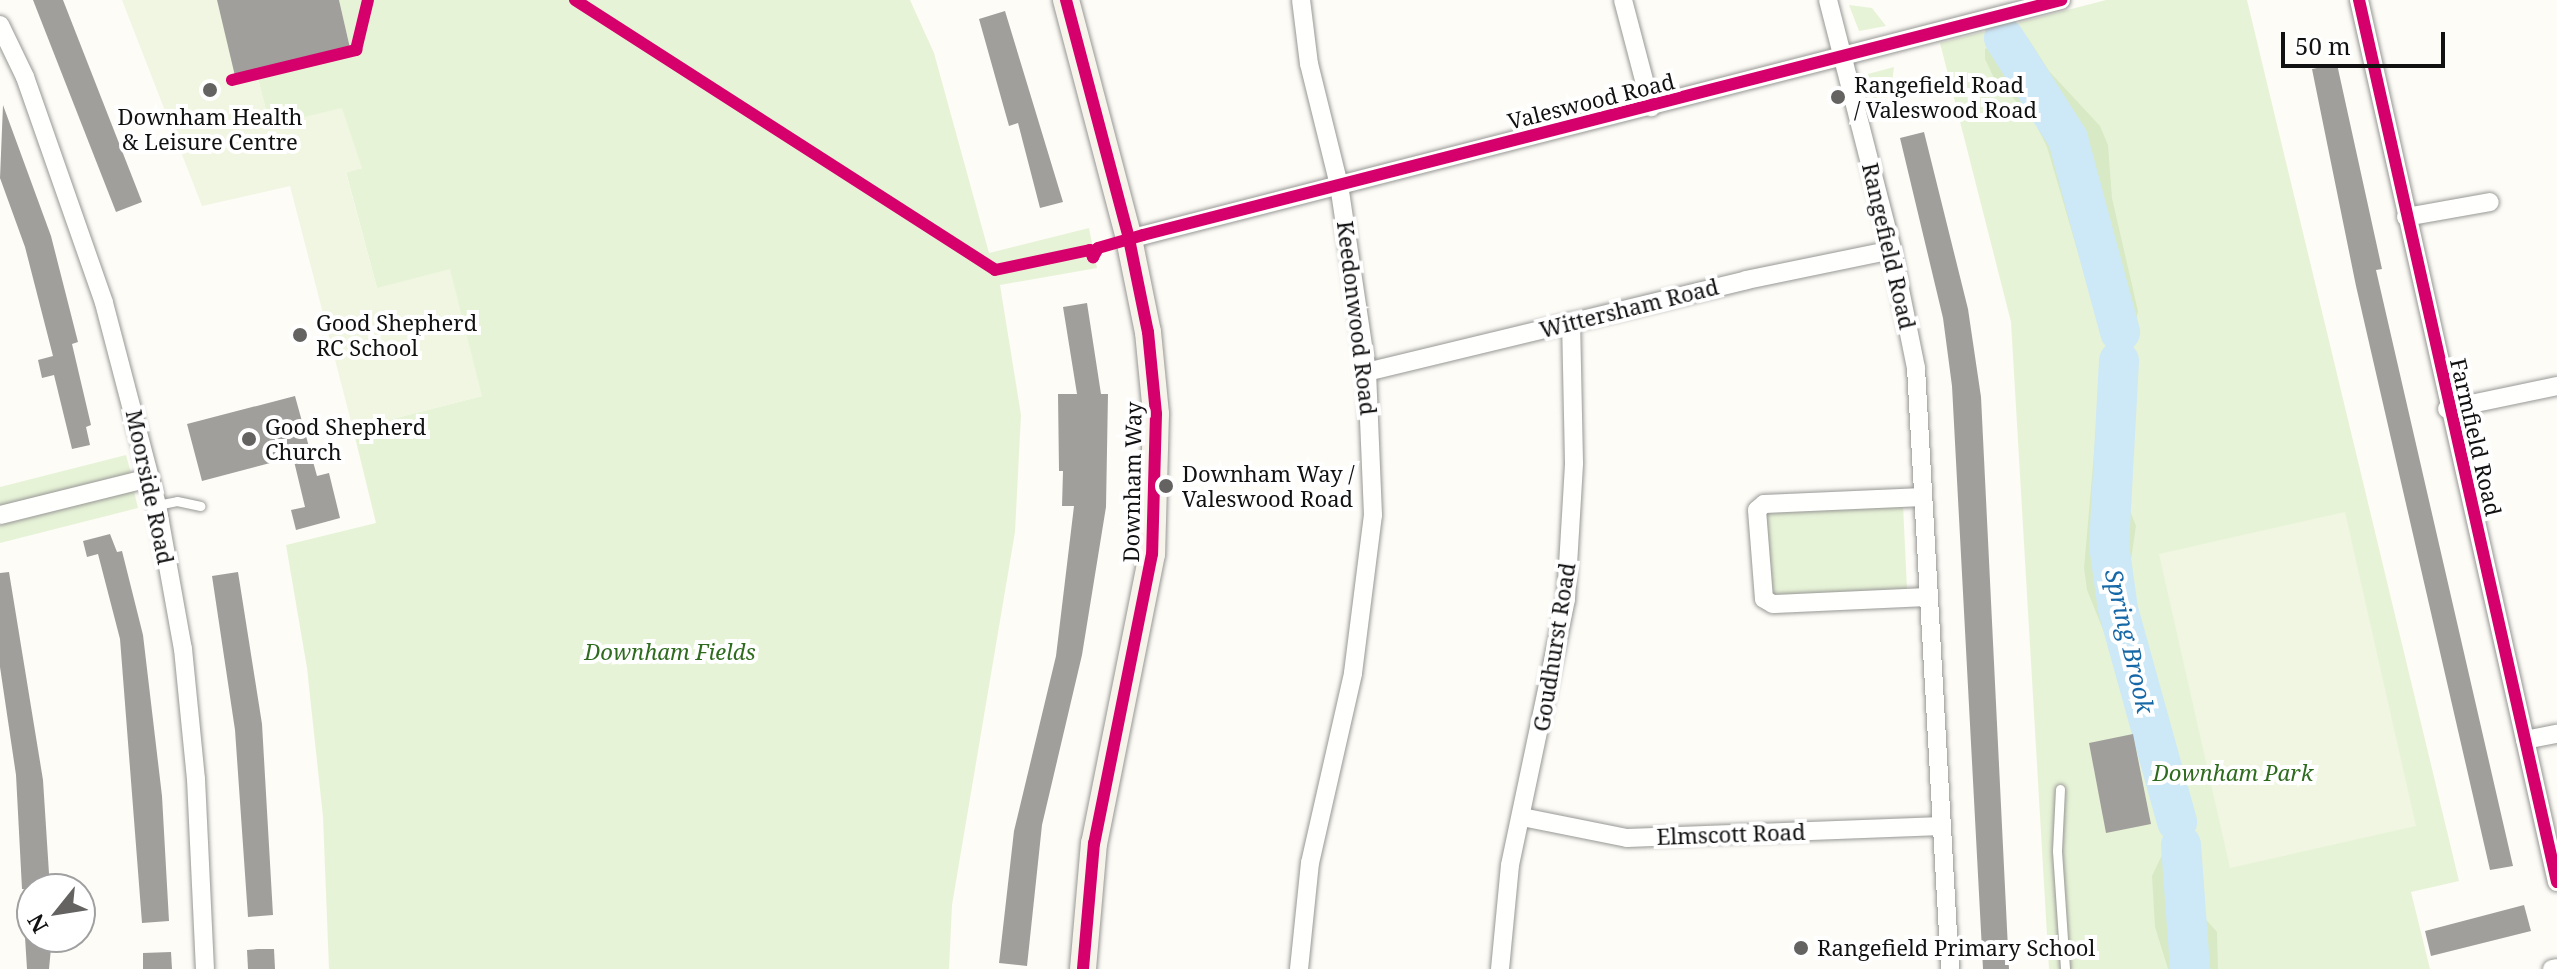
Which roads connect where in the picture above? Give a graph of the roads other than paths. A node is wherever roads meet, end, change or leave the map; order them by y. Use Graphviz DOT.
graph roads {
  1 [pos="1066,0"];
  2 [pos="1301,0"];
  3 [pos="1623,0"];
  4 [pos="1828,0"];
  5 [pos="2061,0"];
  6 [pos="2359,0"];
  7 [pos="0,25"];
  8 [pos="1844,58"];
  9 [pos="1651,107"];
  10 [pos="1339,185"];
  11 [pos="2490,202"];
  12 [pos="2406,217"];
  13 [pos="1129,239"];
  14 [pos="1892,250"];
  15 [pos="1571,322"];
  16 [pos="1367,372"];
  17 [pos="2557,386"];
  18 [pos="2447,409"];
  19 [pos="150,478"];
  20 [pos="1923,497"];
  21 [pos="157,505"];
  22 [pos="200,506"];
  23 [pos="0,515"];
  24 [pos="1929,597"];
  25 [pos="2557,734"];
  26 [pos="2525,740"];
  27 [pos="2060,789"];
  28 [pos="1522,817"];
  29 [pos="1942,826"];
  30 [pos="2557,882"];
  31 [pos="205,969"];
  32 [pos="1083,969"];
  33 [pos="1299,969"];
  34 [pos="1500,969"];
  35 [pos="1950,969"];
  36 [pos="2065,969"];
  1 -- 13 [label="street, Downham Way"];
  2 -- 10 [label="street, Keedonwood Road"];
  3 -- 9 [label="street"];
  4 -- 8 [label="street, Rangefield Road"];
  5 -- 8 [label="street, Valeswood Road"];
  6 -- 12 [label="street, Farmfield Road"];
  7 -- 19 [label="street, Moorside Road"];
  8 -- 9 [label="street, Valeswood Road"];
  8 -- 14 [label="street, Rangefield Road"];
  9 -- 10 [label="street, Valeswood Road"];
  10 -- 13 [label="street, Valeswood Road"];
  10 -- 16 [label="street, Keedonwood Road"];
  11 -- 12 [label="street"];
  12 -- 18 [label="street, Farmfield Road"];
  13 -- 32 [label="street, Downham Way"];
  14 -- 15 [label="street, Wittersham Road"];
  14 -- 20 [label="street, Rangefield Road"];
  15 -- 16 [label="street, Wittersham Road"];
  15 -- 28 [label="street, Goudhurst Road"];
  16 -- 33 [label="street, Keedonwood Road"];
  17 -- 18 [label="street"];
  18 -- 26 [label="street, Farmfield Road"];
  19 -- 21 [label="street, Moorside Road"];
  19 -- 23 [label="street"];
  20 -- 24 [label="street, Rangefield Road"];
  20 -- 24 [label="street"];
  21 -- 22 [label="lane"];
  21 -- 31 [label="street, Moorside Road"];
  24 -- 29 [label="street, Rangefield Road"];
  25 -- 26 [label="street"];
  26 -- 30 [label="street, Farmfield Road"];
  27 -- 36 [label="lane"];
  28 -- 29 [label="street, Elmscott Road"];
  28 -- 34 [label="street, Goudhurst Road"];
  29 -- 35 [label="street, Rangefield Road"];
}
